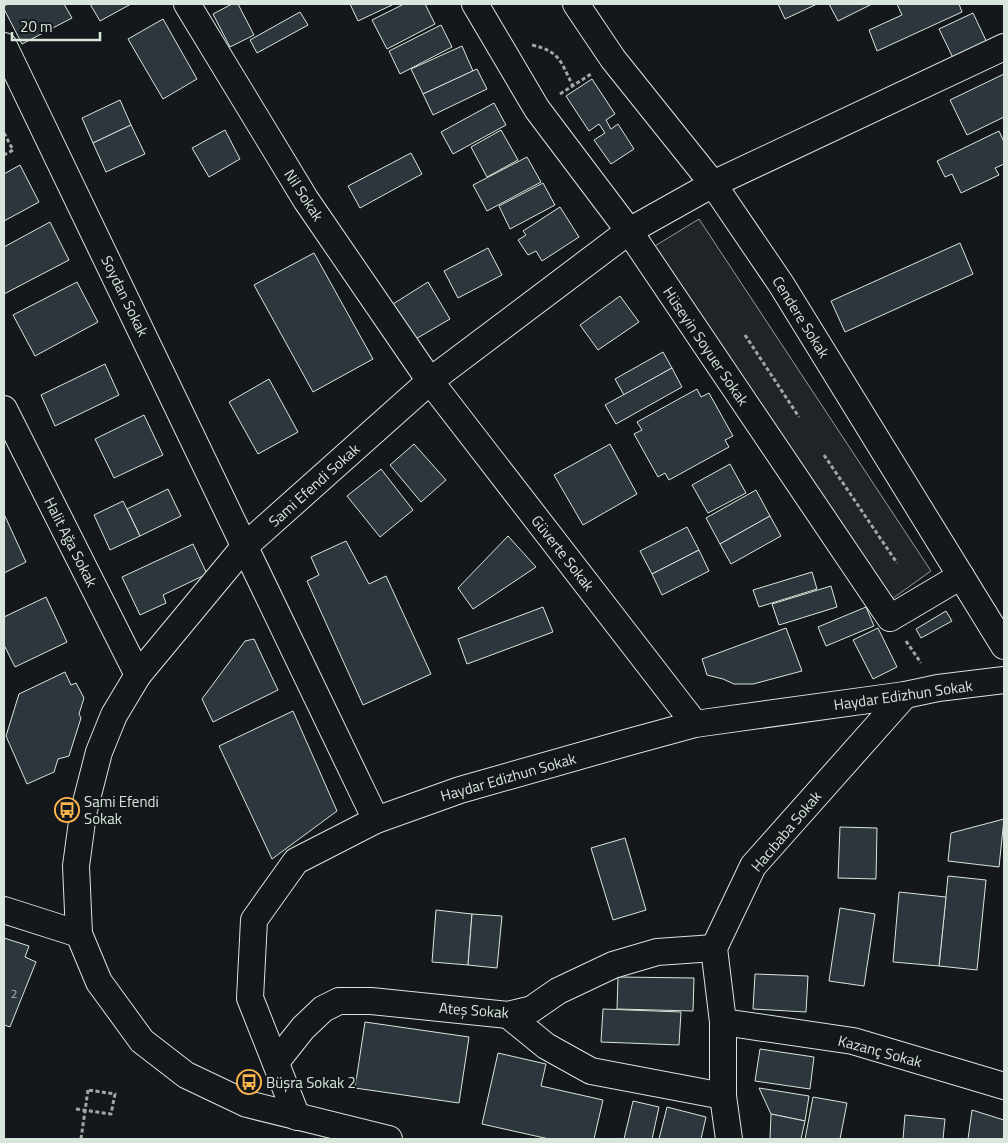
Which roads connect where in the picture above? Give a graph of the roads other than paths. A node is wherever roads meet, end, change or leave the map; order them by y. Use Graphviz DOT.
graph roads {
  1 [pos="187,4"];
  2 [pos="475,4"];
  3 [pos="576,4"];
  4 [pos="4,46"];
  5 [pos="1004,47"];
  6 [pos="713,184"];
  7 [pos="629,231"];
  8 [pos="430,382"];
  9 [pos="4,409"];
  10 [pos="246,546"];
  11 [pos="961,576"];
  12 [pos="1004,646"];
  13 [pos="138,675"];
  14 [pos="1004,680"];
  15 [pos="906,695"];
  16 [pos="695,724"];
  17 [pos="376,820"];
  18 [pos="4,910"];
  19 [pos="79,934"];
  20 [pos="714,948"];
  21 [pos="508,1015"];
  22 [pos="723,1022"];
  23 [pos="276,1062"];
  24 [pos="1004,1086"];
  25 [pos="723,1096"];
  26 [pos="297,1117"];
  27 [pos="389,1139"];
  28 [pos="729,1139"];
  1 -- 8 [label="street, Nil Sokak"];
  2 -- 7 [label="street, Hüseyin Soyuer Sokak"];
  3 -- 6 [label="street, Cendere Sokak"];
  4 -- 10 [label="street, Soydan Sokak"];
  5 -- 6 [label="street, Sami Efendi Sokak"];
  6 -- 7 [label="street, Sami Efendi Sokak"];
  6 -- 11 [label="street, Cendere Sokak"];
  7 -- 8 [label="street, Sami Efendi Sokak"];
  7 -- 11 [label="street, Hüseyin Soyuer Sokak"];
  8 -- 10 [label="street, Sami Efendi Sokak"];
  8 -- 16 [label="street, Güverte Sokak"];
  9 -- 13 [label="street, Halit Ağa Sokak"];
  10 -- 13 [label="street, Sami Efendi Sokak"];
  10 -- 17 [label="street, Soydan Sokak"];
  11 -- 12 [label="street, Cendere Sokak"];
  13 -- 19 [label="street, Sami Efendi Sokak"];
  14 -- 15 [label="street, Haydar Edizhun Sokak"];
  15 -- 16 [label="street, Haydar Edizhun Sokak"];
  15 -- 20 [label="street, Hacıbaba Sokak"];
  16 -- 17 [label="street, Haydar Edizhun Sokak"];
  17 -- 23 [label="street, Haydar Edizhun Sokak"];
  18 -- 19 [label="street"];
  19 -- 26 [label="street, Sami Efendi Sokak"];
  20 -- 21 [label="street, Ateş Sokak"];
  20 -- 22 [label="street"];
  21 -- 23 [label="street, Ateş Sokak"];
  21 -- 25 [label="street"];
  22 -- 24 [label="street, Kazanç Sokak"];
  22 -- 25 [label="street"];
  23 -- 26 [label="street, Haydar Edizhun Sokak"];
  25 -- 28 [label="street"];
  26 -- 27 [label="street, Sami Efendi Sokak"];
}
